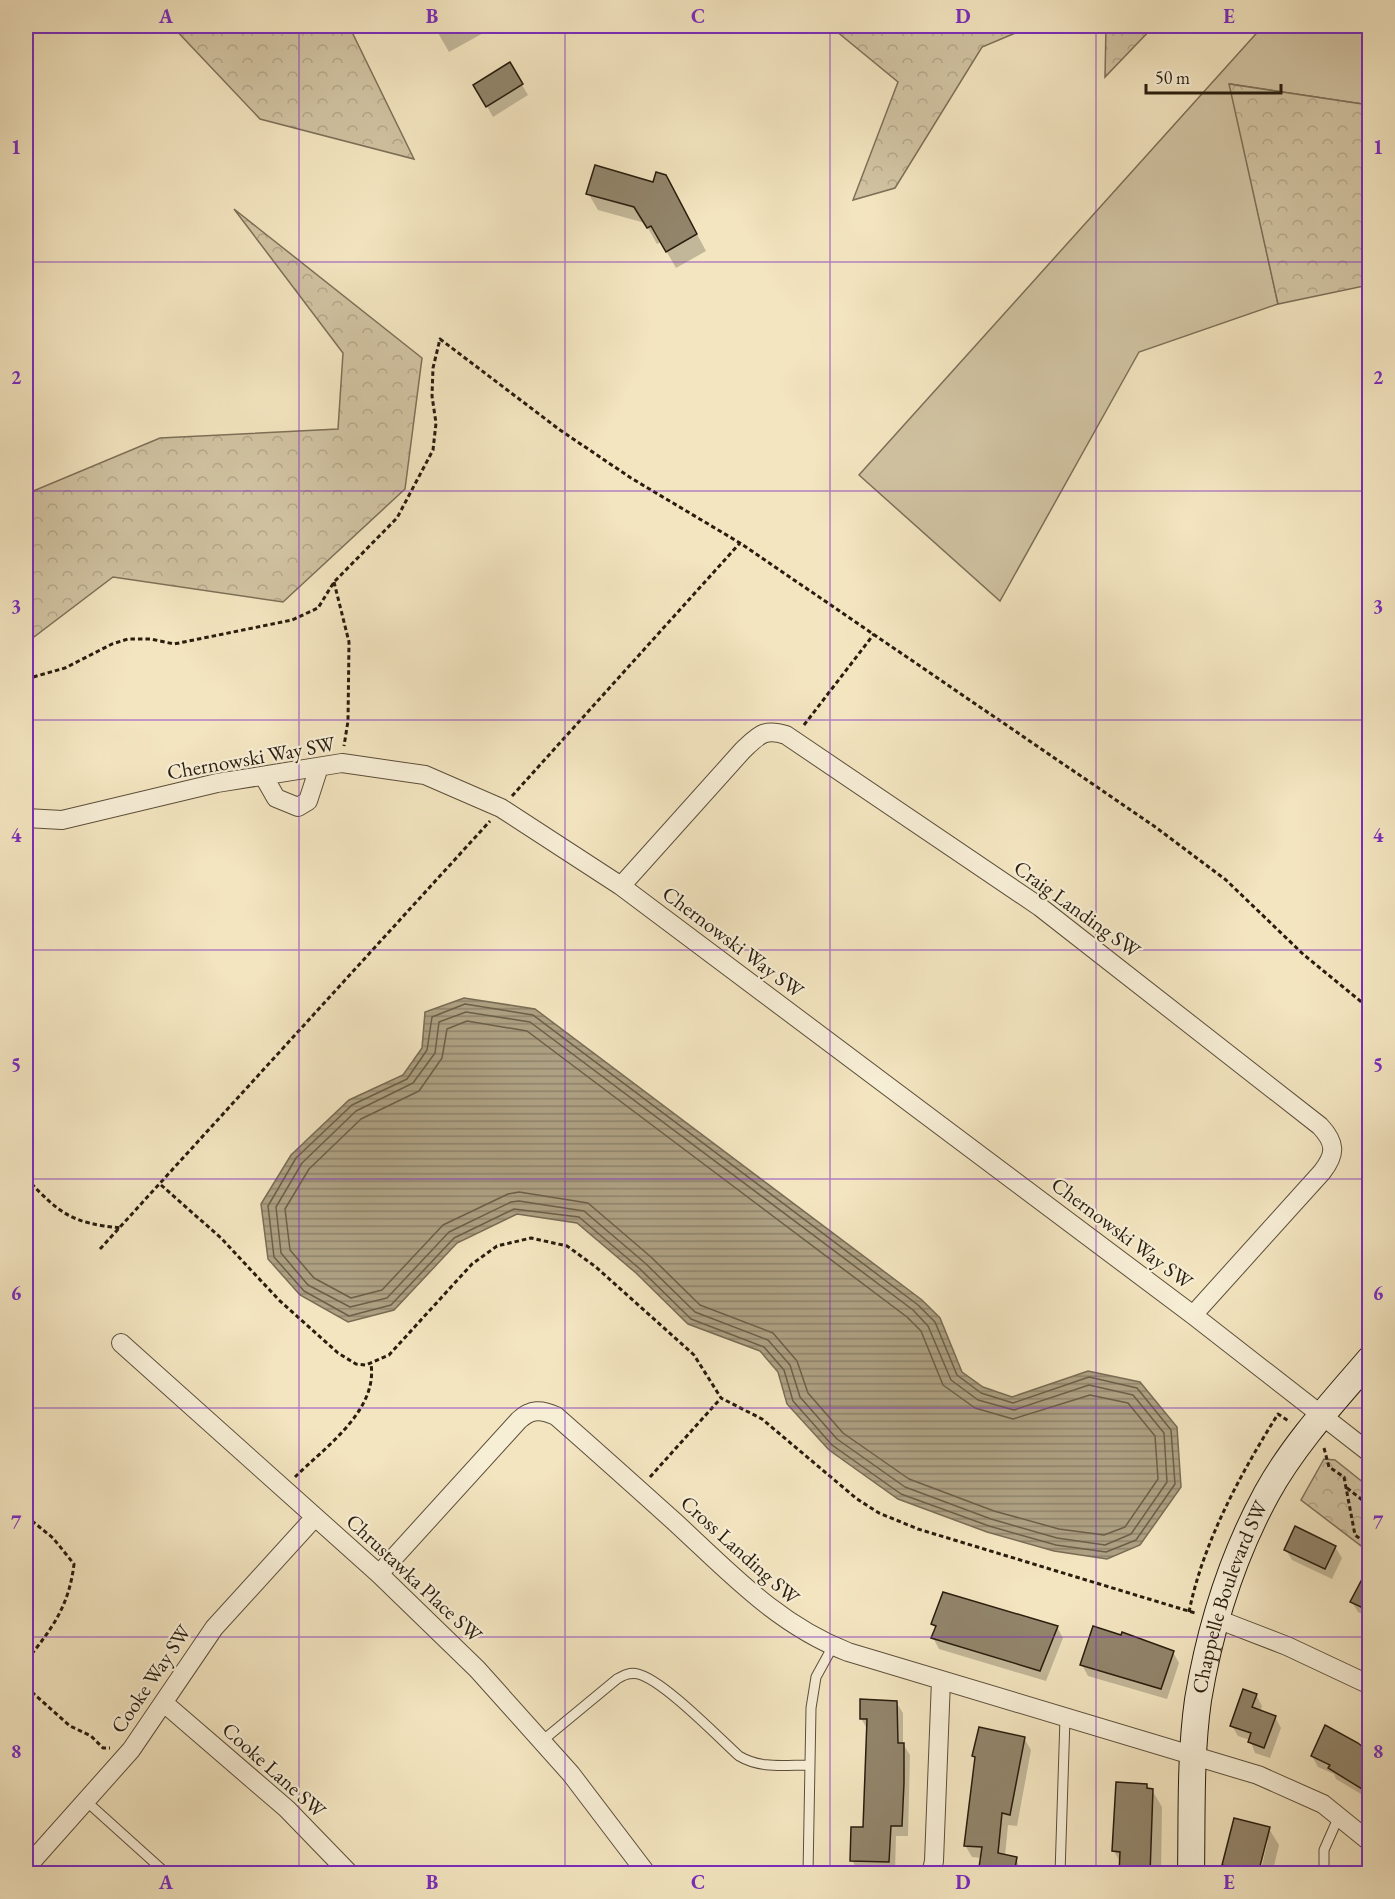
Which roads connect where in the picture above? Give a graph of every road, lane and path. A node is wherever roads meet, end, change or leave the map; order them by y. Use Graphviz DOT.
graph roads {
  1 [pos="740,543"];
  2 [pos="334,582"];
  3 [pos="874,634"];
  4 [pos="26,679"];
  5 [pos="793,740"];
  6 [pos="342,763"];
  7 [pos="319,767"];
  8 [pos="264,777"];
  9 [pos="501,808"];
  10 [pos="26,818"];
  11 [pos="621,886"];
  12 [pos="1370,1009"];
  13 [pos="26,1178"];
  14 [pos="161,1185"];
  15 [pos="121,1228"];
  16 [pos="100,1249"];
  17 [pos="1193,1315"];
  18 [pos="121,1343"];
  19 [pos="1370,1359"];
  20 [pos="371,1364"];
  21 [pos="721,1398"];
  22 [pos="1322,1415"];
  23 [pos="1307,1435"];
  24 [pos="1370,1453"];
  25 [pos="1346,1487"];
  26 [pos="284,1489"];
  27 [pos="639,1490"];
  28 [pos="1370,1506"];
  29 [pos="26,1516"];
  30 [pos="315,1517"];
  31 [pos="1370,1546"];
  32 [pos="380,1574"];
  33 [pos="1189,1612"];
  34 [pos="1217,1620"];
  35 [pos="833,1646"];
  36 [pos="26,1661"];
  37 [pos="940,1680"];
  38 [pos="1370,1684"];
  39 [pos="26,1687"];
  40 [pos="164,1703"];
  41 [pos="1065,1718"];
  42 [pos="542,1740"];
  43 [pos="131,1750"];
  44 [pos="1193,1756"];
  45 [pos="809,1764"];
  46 [pos="86,1802"];
  47 [pos="1339,1816"];
  48 [pos="1370,1842"];
  49 [pos="26,1868"];
  50 [pos="167,1874"];
  51 [pos="350,1874"];
  52 [pos="647,1874"];
  53 [pos="808,1874"];
  54 [pos="931,1874"];
  55 [pos="1060,1874"];
  56 [pos="1191,1874"];
  57 [pos="1324,1874"];
  1 -- 2 [label="path"];
  1 -- 3 [label="path"];
  1 -- 9 [label="path"];
  2 -- 4 [label="path"];
  2 -- 6 [label="path"];
  3 -- 5 [label="path"];
  3 -- 12 [label="path"];
  5 -- 11 [label="street, Craig Landing SW"];
  5 -- 17 [label="street, Craig Landing SW"];
  6 -- 7 [label="street, Chernowski Way SW"];
  6 -- 9 [label="street, Chernowski Way SW"];
  7 -- 8 [label="street, Chernowski Way SW"];
  7 -- 8 [label="street"];
  8 -- 10 [label="street, Chernowski Way SW"];
  9 -- 11 [label="street, Chernowski Way SW"];
  9 -- 14 [label="path"];
  11 -- 17 [label="street, Chernowski Way SW"];
  13 -- 15 [label="path"];
  14 -- 15 [label="path"];
  14 -- 20 [label="path"];
  15 -- 16 [label="path"];
  17 -- 22 [label="street, Chernowski Way SW"];
  18 -- 26 [label="street, Chrustawka Place SW"];
  19 -- 22 [label="street, Chappelle Boulevard SW"];
  20 -- 21 [label="path"];
  20 -- 26 [label="path"];
  21 -- 27 [label="path"];
  21 -- 33 [label="path"];
  22 -- 23 [label="street, Chappelle Boulevard SW"];
  22 -- 24 [label="street, Chernowski Way SW"];
  23 -- 25 [label="path"];
  23 -- 33 [label="path"];
  23 -- 34 [label="street, Chappelle Boulevard SW"];
  25 -- 28 [label="path"];
  25 -- 31 [label="path"];
  26 -- 30 [label="street, Chrustawka Place SW"];
  27 -- 32 [label="street, Cross Landing SW"];
  27 -- 35 [label="street, Cross Landing SW"];
  29 -- 36 [label="path"];
  30 -- 32 [label="street, Chrustawka Place SW"];
  30 -- 40 [label="street, Cooke Way SW"];
  32 -- 42 [label="street, Chrustawka Place SW"];
  33 -- 34 [label="path"];
  34 -- 38 [label="street"];
  34 -- 44 [label="street, Chappelle Boulevard SW"];
  35 -- 37 [label="street, Cross Landing SW"];
  35 -- 45 [label="lane"];
  37 -- 41 [label="street, Cross Landing SW"];
  37 -- 54 [label="street"];
  39 -- 43 [label="path"];
  40 -- 43 [label="street, Cooke Way SW"];
  40 -- 51 [label="street, Cooke Lane SW"];
  41 -- 44 [label="street, Cross Landing SW"];
  41 -- 55 [label="lane"];
  42 -- 45 [label="lane"];
  42 -- 52 [label="street, Chrustawka Place SW"];
  43 -- 46 [label="street, Cooke Way SW"];
  44 -- 47 [label="street, Cross Landing SW"];
  44 -- 56 [label="street, Chappelle Boulevard SW"];
  45 -- 53 [label="lane"];
  46 -- 49 [label="street, Cooke Way SW"];
  46 -- 50 [label="lane"];
  47 -- 48 [label="street, Cross Landing SW"];
  47 -- 57 [label="lane"];
}
